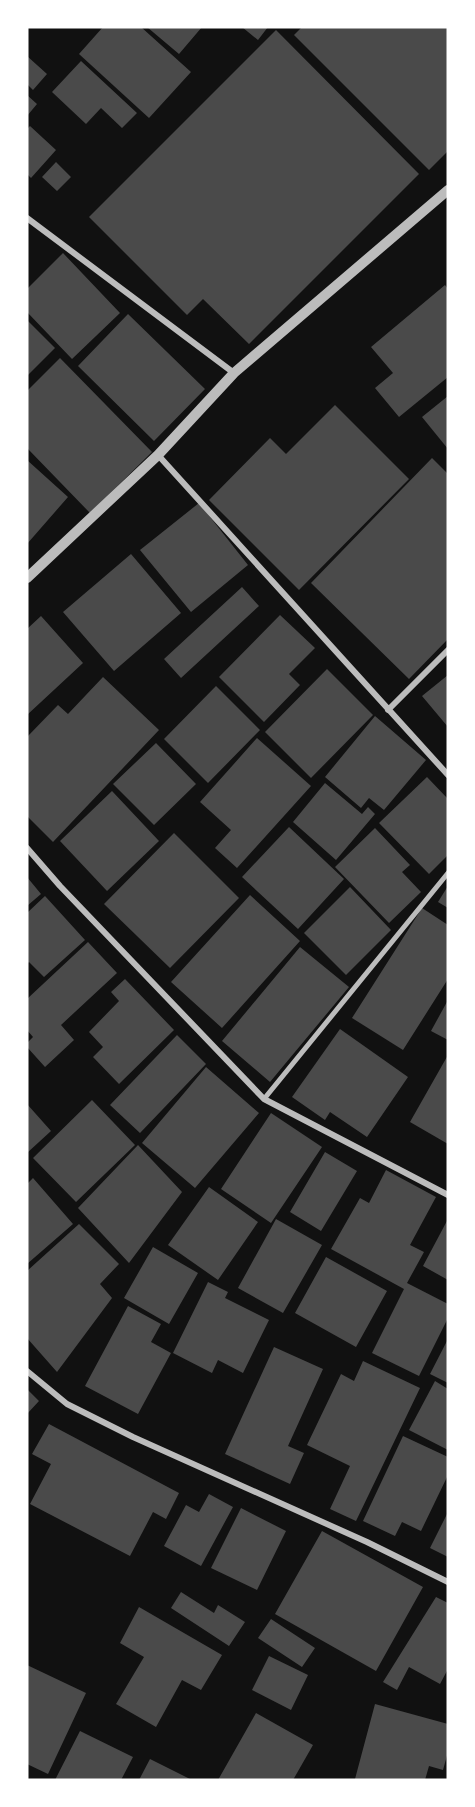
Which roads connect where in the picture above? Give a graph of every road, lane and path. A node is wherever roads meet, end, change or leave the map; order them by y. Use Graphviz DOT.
graph roads {
  1 [pos="448,190"];
  2 [pos="27,218"];
  3 [pos="234,373"];
  4 [pos="158,455"];
  5 [pos="27,578"];
  6 [pos="448,650"];
  7 [pos="388,710"];
  8 [pos="448,775"];
  9 [pos="27,848"];
  10 [pos="448,873"];
  11 [pos="264,1099"];
  12 [pos="448,1195"];
  13 [pos="27,1371"];
  14 [pos="448,1582"];
  1 -- 3 [label="street"];
  2 -- 3 [label="street"];
  3 -- 4 [label="street"];
  4 -- 5 [label="street"];
  4 -- 7 [label="street"];
  6 -- 7 [label="street"];
  7 -- 8 [label="street"];
  9 -- 11 [label="street"];
  10 -- 11 [label="street"];
  11 -- 12 [label="street"];
  13 -- 14 [label="street"];
}
